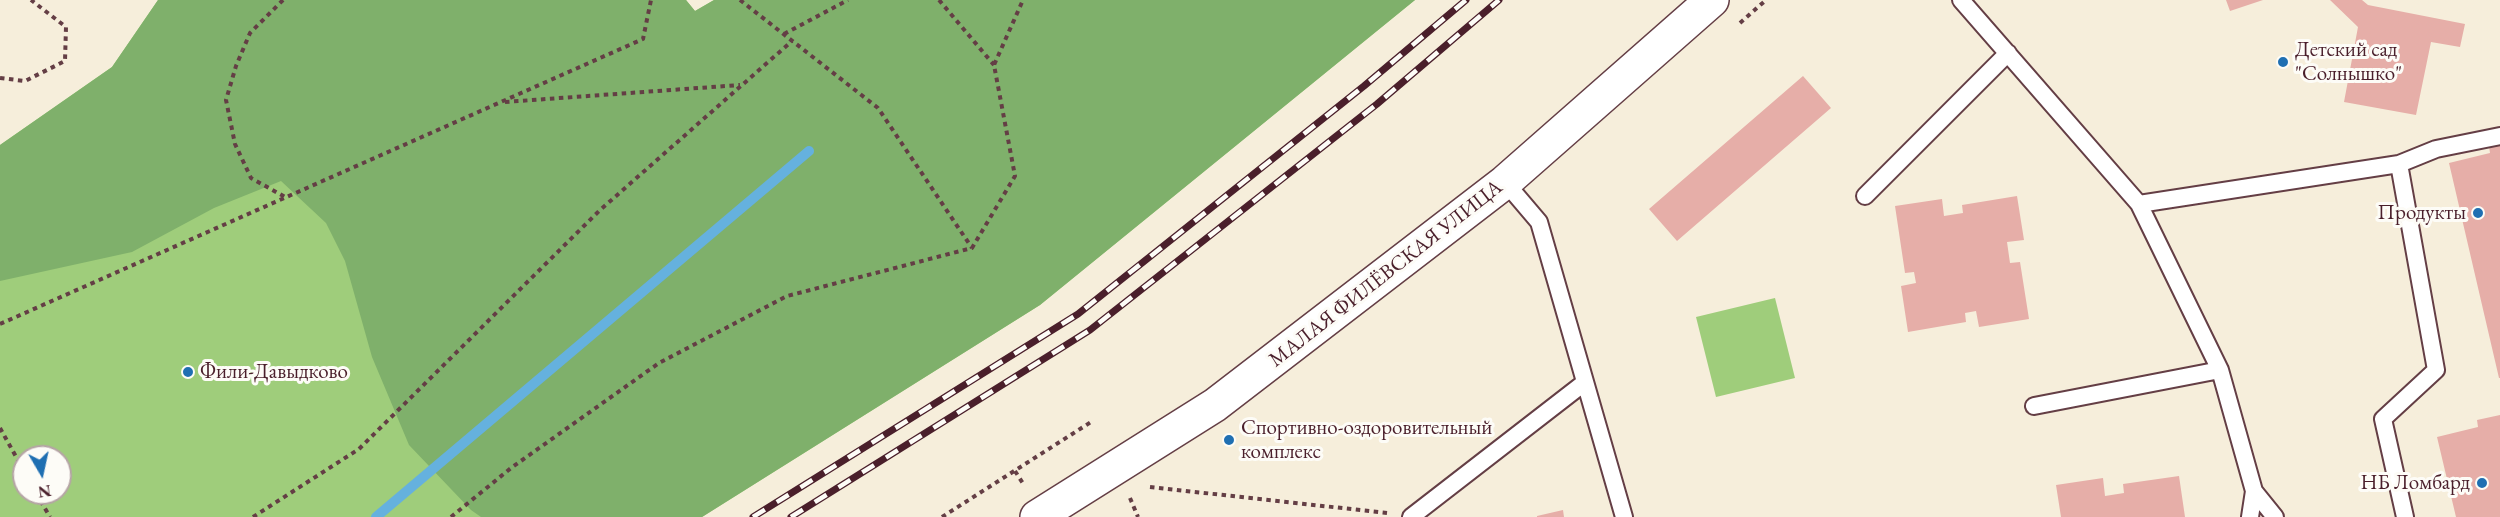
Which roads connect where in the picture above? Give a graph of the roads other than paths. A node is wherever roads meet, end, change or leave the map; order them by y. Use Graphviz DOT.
graph roads {
  1 [pos="1712,0"];
  2 [pos="1961,0"];
  3 [pos="2008,53"];
  4 [pos="2500,136"];
  5 [pos="2399,164"];
  6 [pos="1505,182"];
  7 [pos="1865,196"];
  8 [pos="2139,204"];
  9 [pos="2220,370"];
  10 [pos="1584,383"];
  11 [pos="2034,406"];
  12 [pos="2254,490"];
  13 [pos="1411,516"];
  14 [pos="1037,517"];
  15 [pos="1624,517"];
  16 [pos="2250,517"];
  17 [pos="2276,517"];
  18 [pos="2405,517"];
  1 -- 6 [label="street, МАЛАЯ ФИЛЁВСКАЯ УЛИЦА"];
  2 -- 3 [label="lane"];
  3 -- 7 [label="lane"];
  3 -- 8 [label="lane"];
  4 -- 5 [label="lane"];
  5 -- 8 [label="lane"];
  5 -- 18 [label="lane"];
  6 -- 10 [label="lane"];
  6 -- 14 [label="street, МАЛАЯ ФИЛЁВСКАЯ УЛИЦА"];
  8 -- 9 [label="lane"];
  9 -- 11 [label="lane"];
  9 -- 12 [label="lane"];
  10 -- 13 [label="lane"];
  10 -- 15 [label="lane"];
  12 -- 16 [label="lane"];
  12 -- 17 [label="lane"];
}
